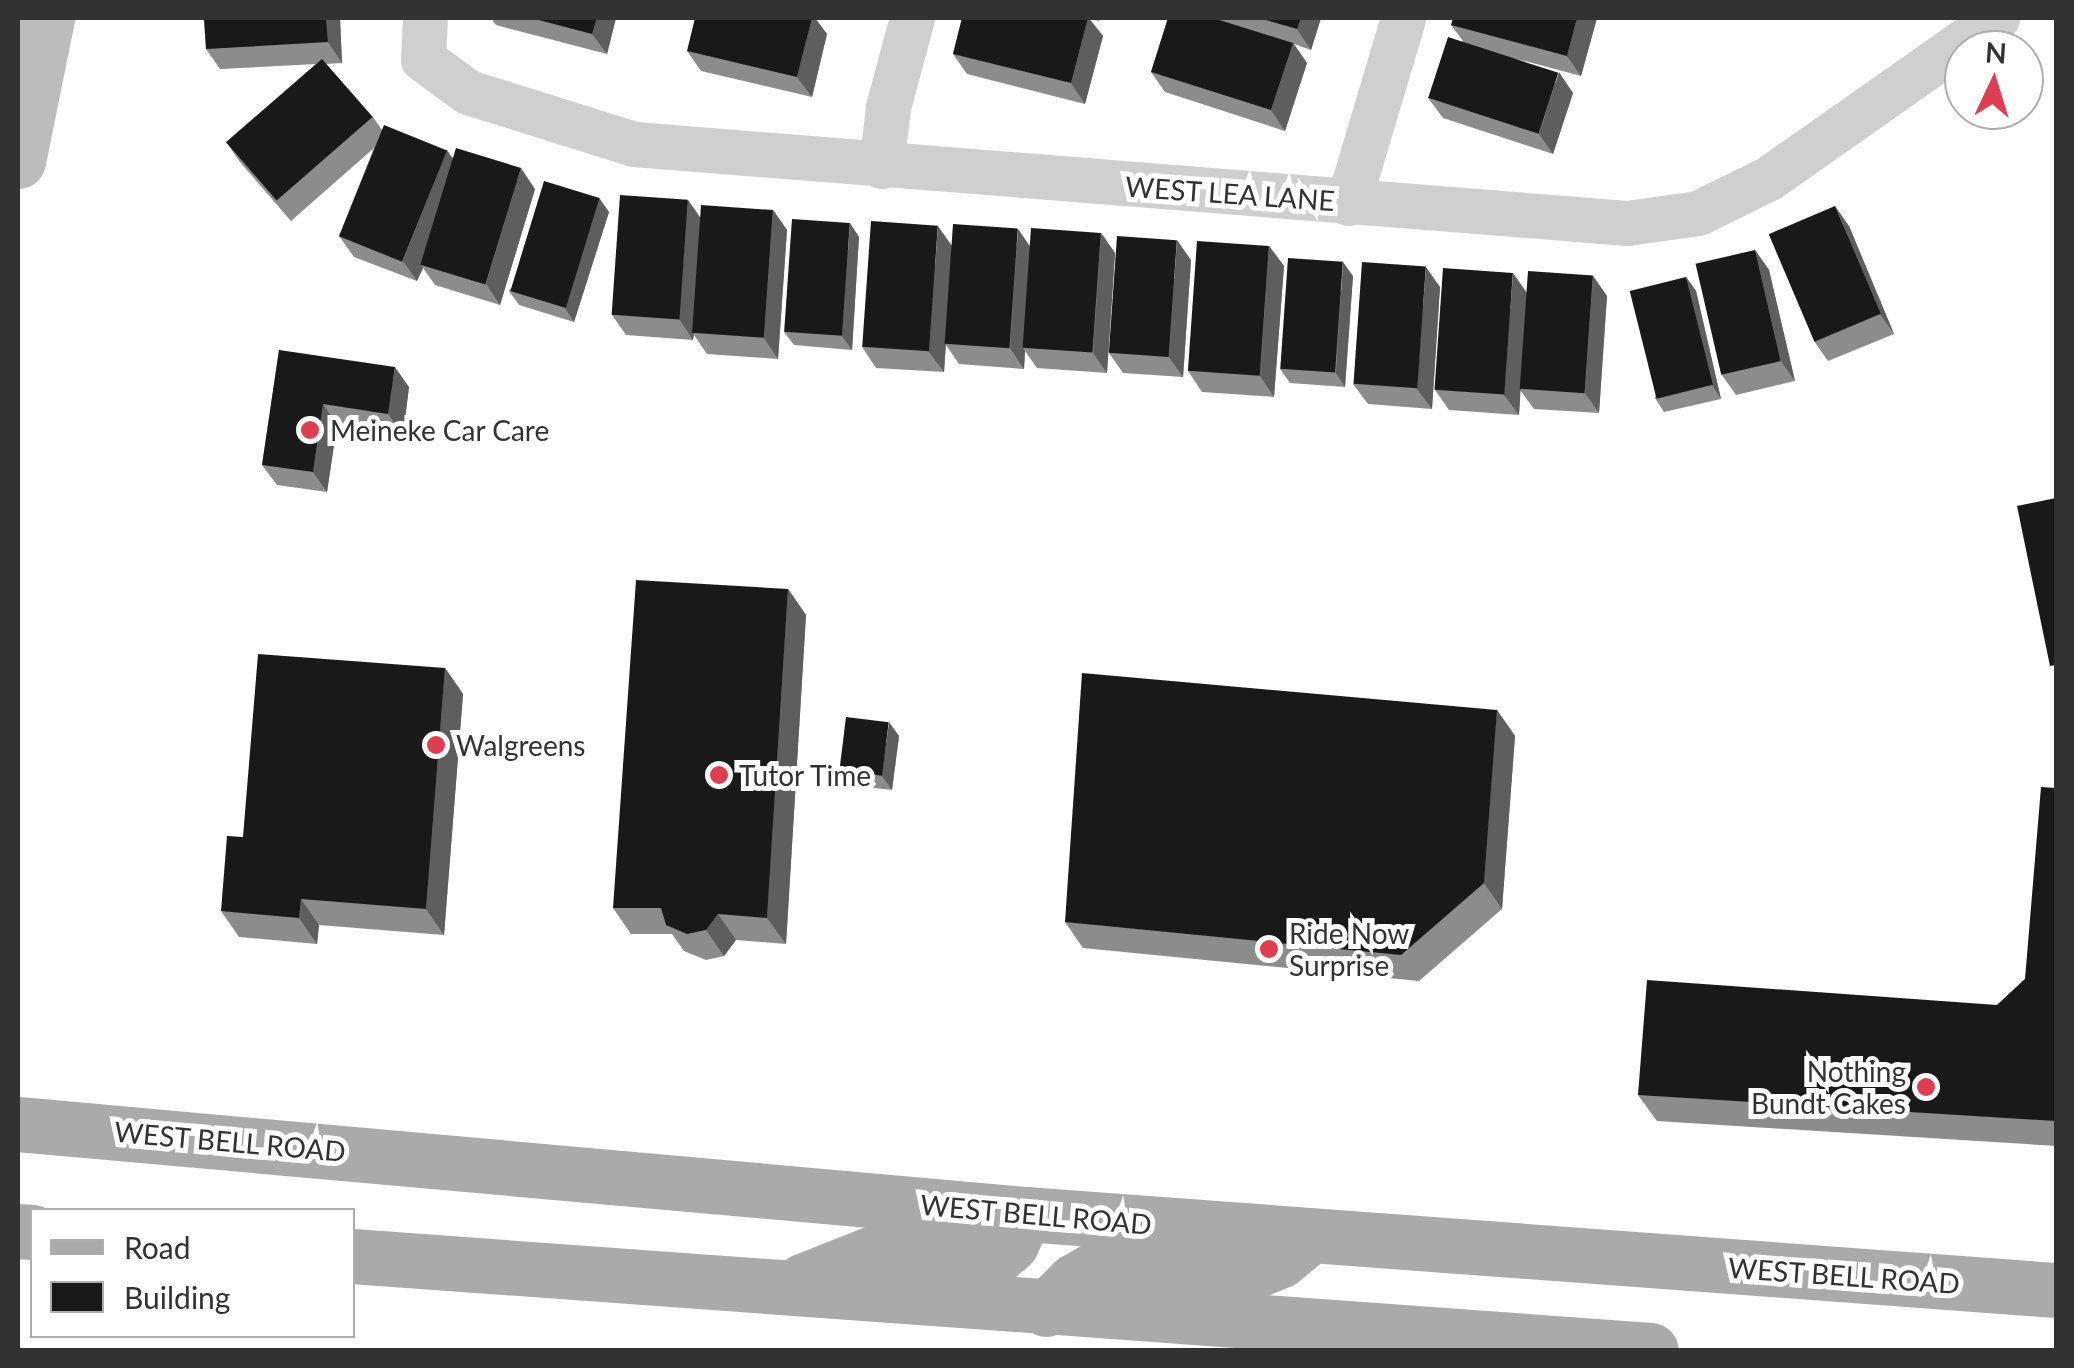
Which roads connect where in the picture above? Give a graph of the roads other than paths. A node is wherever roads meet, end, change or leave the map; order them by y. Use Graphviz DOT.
graph roads {
  1 [pos="47,18"];
  2 [pos="912,18"];
  3 [pos="1403,18"];
  4 [pos="1997,18"];
  5 [pos="424,38"];
  6 [pos="18,162"];
  7 [pos="881,166"];
  8 [pos="1348,203"];
  9 [pos="18,1124"];
  10 [pos="1025,1214"];
  11 [pos="1310,1236"];
  12 [pos="355,1256"];
  13 [pos="790,1286"];
  14 [pos="2056,1290"];
  15 [pos="1046,1309"];
  16 [pos="1650,1350"];
  1 -- 6 [label="main road"];
  2 -- 7 [label="street"];
  3 -- 8 [label="street"];
  4 -- 8 [label="street, WEST LEA LANE"];
  5 -- 7 [label="street, WEST LEA LANE"];
  7 -- 8 [label="street, WEST LEA LANE"];
  9 -- 10 [label="main road, WEST BELL ROAD"];
  10 -- 11 [label="main road, WEST BELL ROAD"];
  10 -- 13 [label="main road"];
  11 -- 14 [label="main road, WEST BELL ROAD"];
  11 -- 15 [label="main road"];
  12 -- 13 [label="main road"];
  13 -- 15 [label="main road"];
  15 -- 16 [label="main road"];
}
